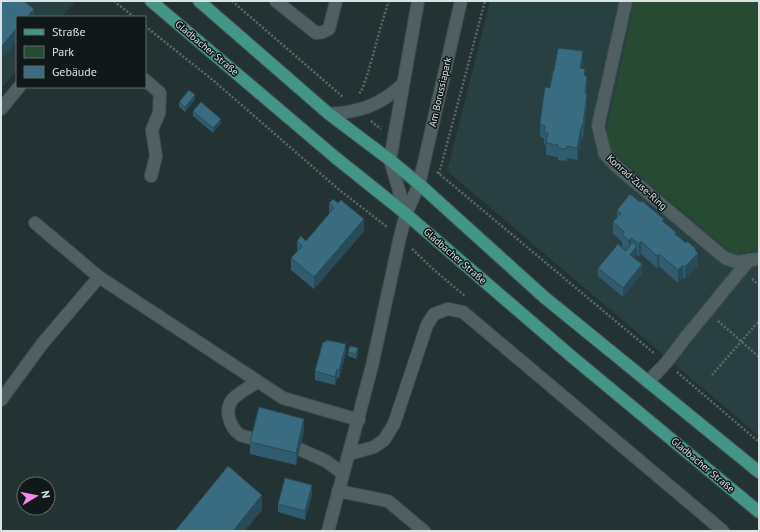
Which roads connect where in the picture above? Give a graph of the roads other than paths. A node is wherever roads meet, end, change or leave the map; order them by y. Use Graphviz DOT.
graph roads {
  1 [pos="151,1"];
  2 [pos="199,1"];
  3 [pos="276,1"];
  4 [pos="418,1"];
  5 [pos="460,1"];
  6 [pos="626,1"];
  7 [pos="332,3"];
  8 [pos="146,81"];
  9 [pos="402,86"];
  10 [pos="18,88"];
  11 [pos="1,109"];
  12 [pos="329,114"];
  13 [pos="390,160"];
  14 [pos="151,176"];
  15 [pos="419,184"];
  16 [pos="406,214"];
  17 [pos="35,223"];
  18 [pos="754,260"];
  19 [pos="99,277"];
  20 [pos="258,382"];
  21 [pos="648,382"];
  22 [pos="1,400"];
  23 [pos="359,420"];
  24 [pos="254,439"];
  25 [pos="299,449"];
  26 [pos="349,454"];
  27 [pos="759,472"];
  28 [pos="343,474"];
  29 [pos="338,491"];
  30 [pos="759,512"];
  31 [pos="328,531"];
  32 [pos="424,531"];
  33 [pos="723,531"];
  1 -- 16 [label="main road, Gladbacher Straße"];
  2 -- 12 [label="main road"];
  3 -- 7 [label="street"];
  4 -- 9 [label="street"];
  5 -- 15 [label="street, Am Borussiapark"];
  6 -- 18 [label="street, Konrad-Zuse-Ring"];
  8 -- 14 [label="street"];
  9 -- 12 [label="street"];
  9 -- 13 [label="street"];
  10 -- 11 [label="street"];
  12 -- 13 [label="main road"];
  13 -- 15 [label="main road"];
  13 -- 16 [label="street"];
  15 -- 16 [label="street, Am Borussiapark"];
  15 -- 21 [label="main road"];
  16 -- 23 [label="street, Am Borussiapark"];
  16 -- 30 [label="main road, Gladbacher Straße"];
  17 -- 19 [label="street"];
  18 -- 21 [label="street"];
  19 -- 20 [label="street"];
  19 -- 22 [label="street"];
  20 -- 23 [label="street"];
  20 -- 24 [label="street"];
  21 -- 27 [label="main road"];
  23 -- 26 [label="street, Am Borussiapark"];
  25 -- 28 [label="street"];
  26 -- 28 [label="street, Am Borussiapark"];
  26 -- 33 [label="street"];
  28 -- 29 [label="street, Am Borussiapark"];
  29 -- 31 [label="street, Am Borussiapark"];
  29 -- 32 [label="street"];
}
